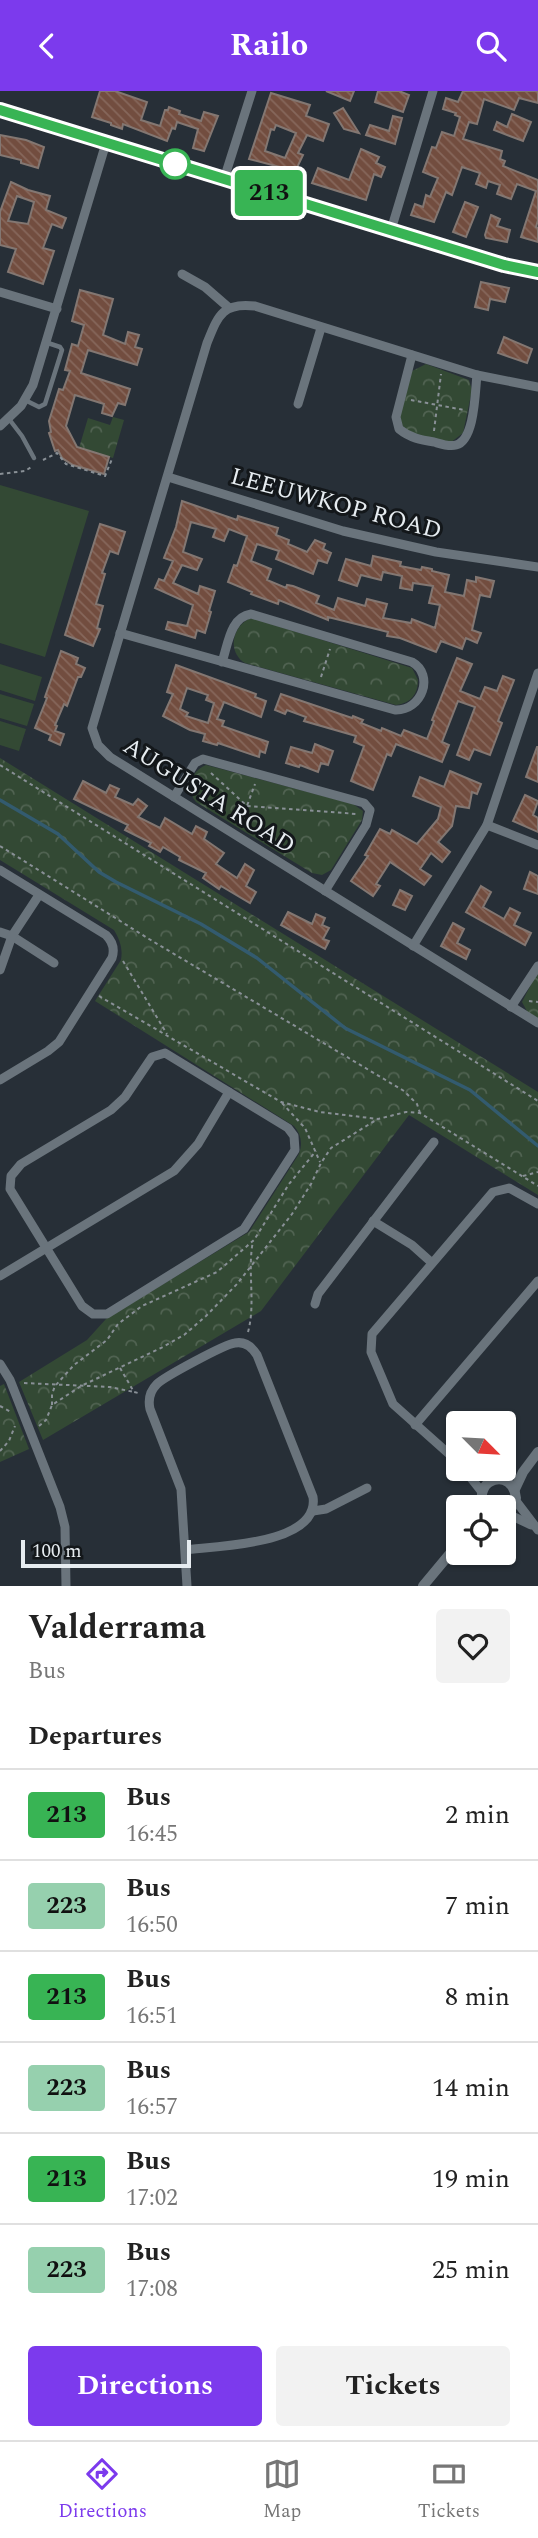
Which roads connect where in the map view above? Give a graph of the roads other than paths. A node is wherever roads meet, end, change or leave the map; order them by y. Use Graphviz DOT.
graph roads {
  1 [pos="253,91"];
  2 [pos="433,91"];
  3 [pos="0,110"];
  4 [pos="106,143"];
  5 [pos="224,179"];
  6 [pos="391,230"];
  7 [pos="538,272"];
  8 [pos="182,274"];
  9 [pos="0,292"];
  10 [pos="228,307"];
  11 [pos="57,309"];
  12 [pos="321,328"];
  13 [pos="47,342"];
  14 [pos="412,355"];
  15 [pos="477,375"];
  16 [pos="538,387"];
  17 [pos="26,400"];
  18 [pos="298,404"];
  19 [pos="9,419"];
  20 [pos="0,426"];
  21 [pos="34,458"];
  22 [pos="168,477"];
  23 [pos="538,567"];
  24 [pos="120,633"];
  25 [pos="222,662"];
  26 [pos="537,678"];
  27 [pos="174,797"];
  28 [pos="486,825"];
  29 [pos="538,845"];
  30 [pos="0,870"];
  31 [pos="325,891"];
  32 [pos="39,895"];
  33 [pos="0,932"];
  34 [pos="12,936"];
  35 [pos="414,946"];
  36 [pos="54,963"];
  37 [pos="538,966"];
  38 [pos="0,970"];
  39 [pos="510,1007"];
  40 [pos="538,1023"];
  41 [pos="0,1080"];
  42 [pos="229,1092"];
  43 [pos="433,1142"];
  44 [pos="538,1204"];
  45 [pos="373,1221"];
  46 [pos="46,1247"];
  47 [pos="431,1262"];
  48 [pos="0,1276"];
  49 [pos="538,1281"];
  50 [pos="315,1304"];
  51 [pos="0,1364"];
  52 [pos="415,1425"];
  53 [pos="446,1452"];
  54 [pos="534,1456"];
  55 [pos="516,1470"];
  56 [pos="492,1481"];
  57 [pos="505,1481"];
  58 [pos="367,1488"];
  59 [pos="486,1495"];
  60 [pos="515,1495"];
  61 [pos="516,1497"];
  62 [pos="313,1511"];
  63 [pos="516,1518"];
  64 [pos="537,1529"];
  65 [pos="185,1550"];
  66 [pos="446,1558"];
  67 [pos="66,1586"];
  68 [pos="187,1586"];
  69 [pos="423,1586"];
  1 -- 5 [label="street"];
  2 -- 6 [label="street"];
  3 -- 4 [label="street"];
  4 -- 5 [label="street"];
  4 -- 11 [label="street"];
  5 -- 6 [label="street"];
  6 -- 7 [label="street"];
  8 -- 10 [label="street"];
  9 -- 11 [label="street"];
  10 -- 12 [label="street"];
  10 -- 22 [label="street, AUGUSTA ROAD"];
  11 -- 13 [label="street"];
  12 -- 14 [label="street"];
  12 -- 18 [label="street"];
  13 -- 17 [label="street"];
  13 -- 17 [label="lane"];
  14 -- 15 [label="street"];
  14 -- 15 [label="street"];
  15 -- 16 [label="street"];
  17 -- 19 [label="street"];
  19 -- 20 [label="street"];
  19 -- 21 [label="lane"];
  22 -- 23 [label="street, LEEUWKOP ROAD"];
  22 -- 24 [label="street, AUGUSTA ROAD"];
  24 -- 25 [label="street"];
  24 -- 27 [label="street, AUGUSTA ROAD"];
  25 -- 25 [label="street"];
  26 -- 28 [label="street"];
  27 -- 31 [label="street, AUGUSTA ROAD"];
  27 -- 31 [label="street"];
  28 -- 29 [label="street"];
  28 -- 35 [label="street"];
  30 -- 32 [label="street"];
  31 -- 35 [label="street, AUGUSTA ROAD"];
  32 -- 34 [label="street"];
  32 -- 41 [label="street"];
  33 -- 34 [label="street"];
  34 -- 36 [label="street"];
  34 -- 38 [label="street"];
  35 -- 39 [label="street, AUGUSTA ROAD"];
  37 -- 39 [label="street"];
  39 -- 40 [label="street, AUGUSTA ROAD"];
  42 -- 46 [label="street"];
  42 -- 46 [label="street"];
  42 -- 46 [label="street"];
  43 -- 45 [label="street"];
  44 -- 47 [label="street"];
  45 -- 47 [label="street"];
  45 -- 50 [label="street"];
  46 -- 48 [label="street"];
  47 -- 52 [label="street"];
  49 -- 52 [label="street"];
  51 -- 67 [label="street"];
  52 -- 53 [label="street"];
  54 -- 55 [label="street"];
  54 -- 60 [label="street"];
  56 -- 59 [label="street"];
  57 -- 60 [label="street"];
  58 -- 62 [label="street"];
  61 -- 64 [label="street"];
  62 -- 65 [label="street"];
  62 -- 65 [label="street"];
  63 -- 64 [label="street"];
  65 -- 68 [label="street"];
  66 -- 69 [label="street"];
}
